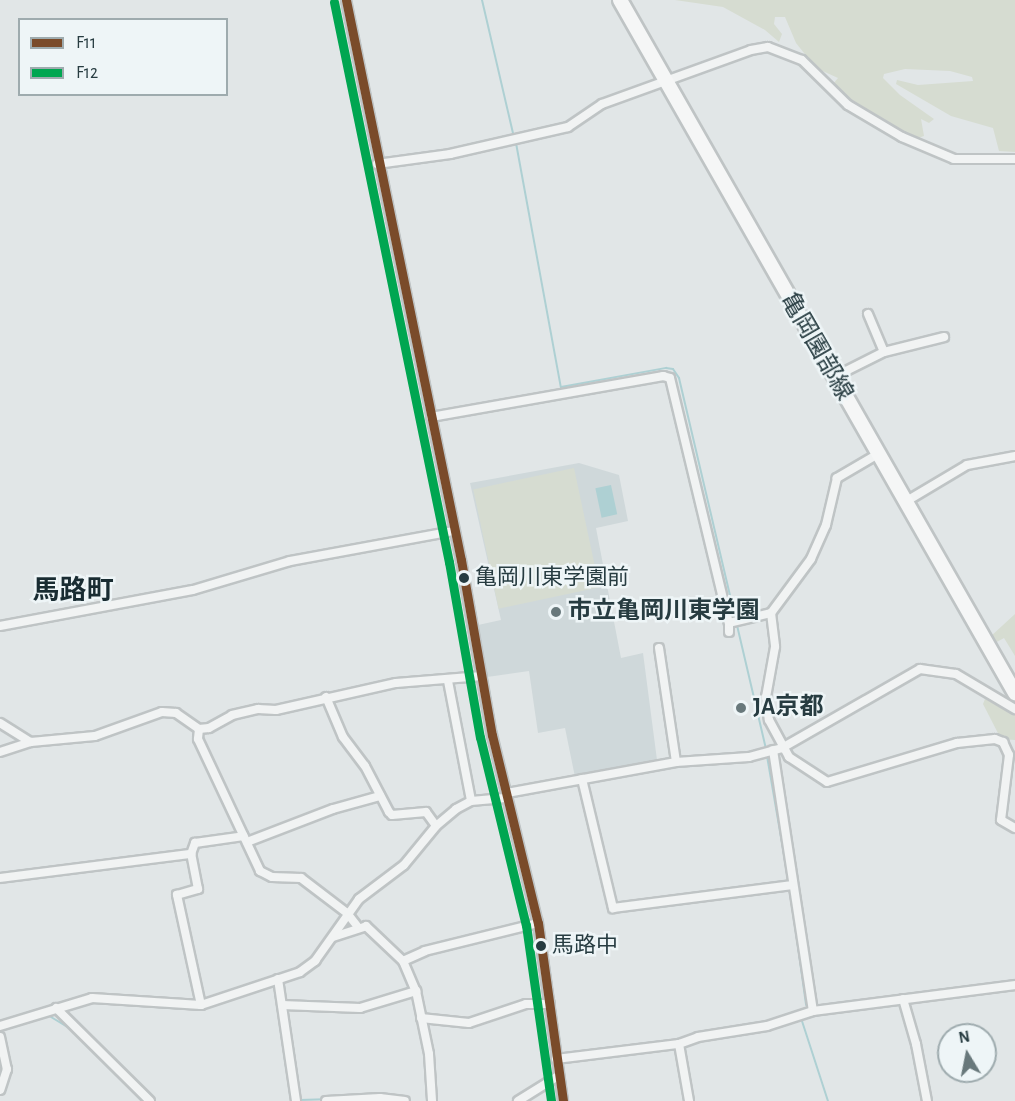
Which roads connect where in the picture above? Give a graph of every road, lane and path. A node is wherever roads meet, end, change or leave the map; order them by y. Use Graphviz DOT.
graph roads {
  1 [pos="346,0"];
  2 [pos="620,0"];
  3 [pos="664,81"];
  4 [pos="1015,159"];
  5 [pos="376,164"];
  6 [pos="868,314"];
  7 [pos="944,337"];
  8 [pos="884,352"];
  9 [pos="834,377"];
  10 [pos="431,417"];
  11 [pos="878,454"];
  12 [pos="1015,456"];
  13 [pos="905,502"];
  14 [pos="454,531"];
  15 [pos="771,613"];
  16 [pos="0,626"];
  17 [pos="659,648"];
  18 [pos="482,676"];
  19 [pos="448,681"];
  20 [pos="1015,693"];
  21 [pos="326,697"];
  22 [pos="1015,709"];
  23 [pos="0,723"];
  24 [pos="199,729"];
  25 [pos="31,742"];
  26 [pos="777,749"];
  27 [pos="0,752"];
  28 [pos="676,762"];
  29 [pos="582,779"];
  30 [pos="508,795"];
  31 [pos="380,796"];
  32 [pos="471,801"];
  33 [pos="436,826"];
  34 [pos="1015,828"];
  35 [pos="246,839"];
  36 [pos="190,854"];
  37 [pos="0,878"];
  38 [pos="790,885"];
  39 [pos="347,913"];
  40 [pos="538,923"];
  41 [pos="357,926"];
  42 [pos="332,938"];
  43 [pos="403,961"];
  44 [pos="278,979"];
  45 [pos="1015,985"];
  46 [pos="416,991"];
  47 [pos="903,999"];
  48 [pos="550,1004"];
  49 [pos="201,1005"];
  50 [pos="282,1005"];
  51 [pos="56,1008"];
  52 [pos="813,1011"];
  53 [pos="421,1018"];
  54 [pos="0,1026"];
  55 [pos="0,1037"];
  56 [pos="679,1044"];
  57 [pos="556,1059"];
  58 [pos="558,1076"];
  59 [pos="0,1090"];
  60 [pos="150,1101"];
  61 [pos="296,1101"];
  62 [pos="326,1101"];
  63 [pos="405,1101"];
  64 [pos="432,1101"];
  65 [pos="518,1101"];
  66 [pos="563,1101"];
  67 [pos="689,1101"];
  68 [pos="927,1101"];
  1 -- 5 [label="street"];
  2 -- 3 [label="main road, 亀岡園部線"];
  3 -- 4 [label="street"];
  3 -- 5 [label="street"];
  3 -- 9 [label="main road, 亀岡園部線"];
  5 -- 10 [label="street"];
  6 -- 8 [label="street"];
  7 -- 8 [label="street"];
  8 -- 9 [label="street"];
  9 -- 11 [label="main road, 亀岡園部線"];
  10 -- 14 [label="street"];
  10 -- 15 [label="street"];
  11 -- 13 [label="main road, 亀岡園部線"];
  11 -- 15 [label="street"];
  12 -- 13 [label="street"];
  13 -- 20 [label="main road, 亀岡園部線"];
  14 -- 16 [label="street"];
  14 -- 18 [label="street"];
  15 -- 26 [label="street"];
  17 -- 28 [label="street"];
  18 -- 19 [label="street"];
  18 -- 30 [label="street"];
  19 -- 21 [label="street"];
  19 -- 32 [label="street"];
  21 -- 24 [label="street"];
  21 -- 31 [label="street"];
  22 -- 26 [label="street"];
  23 -- 25 [label="street"];
  24 -- 25 [label="street"];
  24 -- 35 [label="street"];
  25 -- 27 [label="street"];
  26 -- 28 [label="street"];
  26 -- 34 [label="street"];
  26 -- 38 [label="street"];
  28 -- 29 [label="street"];
  29 -- 30 [label="street"];
  29 -- 38 [label="street"];
  30 -- 32 [label="street"];
  30 -- 40 [label="street"];
  31 -- 33 [label="street"];
  31 -- 35 [label="street"];
  32 -- 33 [label="street"];
  33 -- 39 [label="street"];
  35 -- 36 [label="street"];
  35 -- 39 [label="street"];
  36 -- 37 [label="street"];
  36 -- 49 [label="street"];
  38 -- 52 [label="street"];
  39 -- 41 [label="street"];
  39 -- 42 [label="street"];
  40 -- 43 [label="street"];
  40 -- 48 [label="street"];
  41 -- 42 [label="street"];
  41 -- 43 [label="street"];
  42 -- 44 [label="street"];
  43 -- 46 [label="street"];
  44 -- 49 [label="street"];
  44 -- 50 [label="street"];
  45 -- 47 [label="street"];
  46 -- 50 [label="street"];
  46 -- 53 [label="street"];
  47 -- 52 [label="street"];
  47 -- 68 [label="street"];
  48 -- 53 [label="street"];
  48 -- 57 [label="street"];
  49 -- 51 [label="street"];
  50 -- 61 [label="street"];
  51 -- 54 [label="street"];
  51 -- 60 [label="street"];
  52 -- 56 [label="street"];
  53 -- 64 [label="street"];
  55 -- 59 [label="street"];
  56 -- 57 [label="street"];
  56 -- 67 [label="street"];
  57 -- 58 [label="street"];
  58 -- 65 [label="street"];
  58 -- 66 [label="street"];
  62 -- 63 [label="street"];
}
